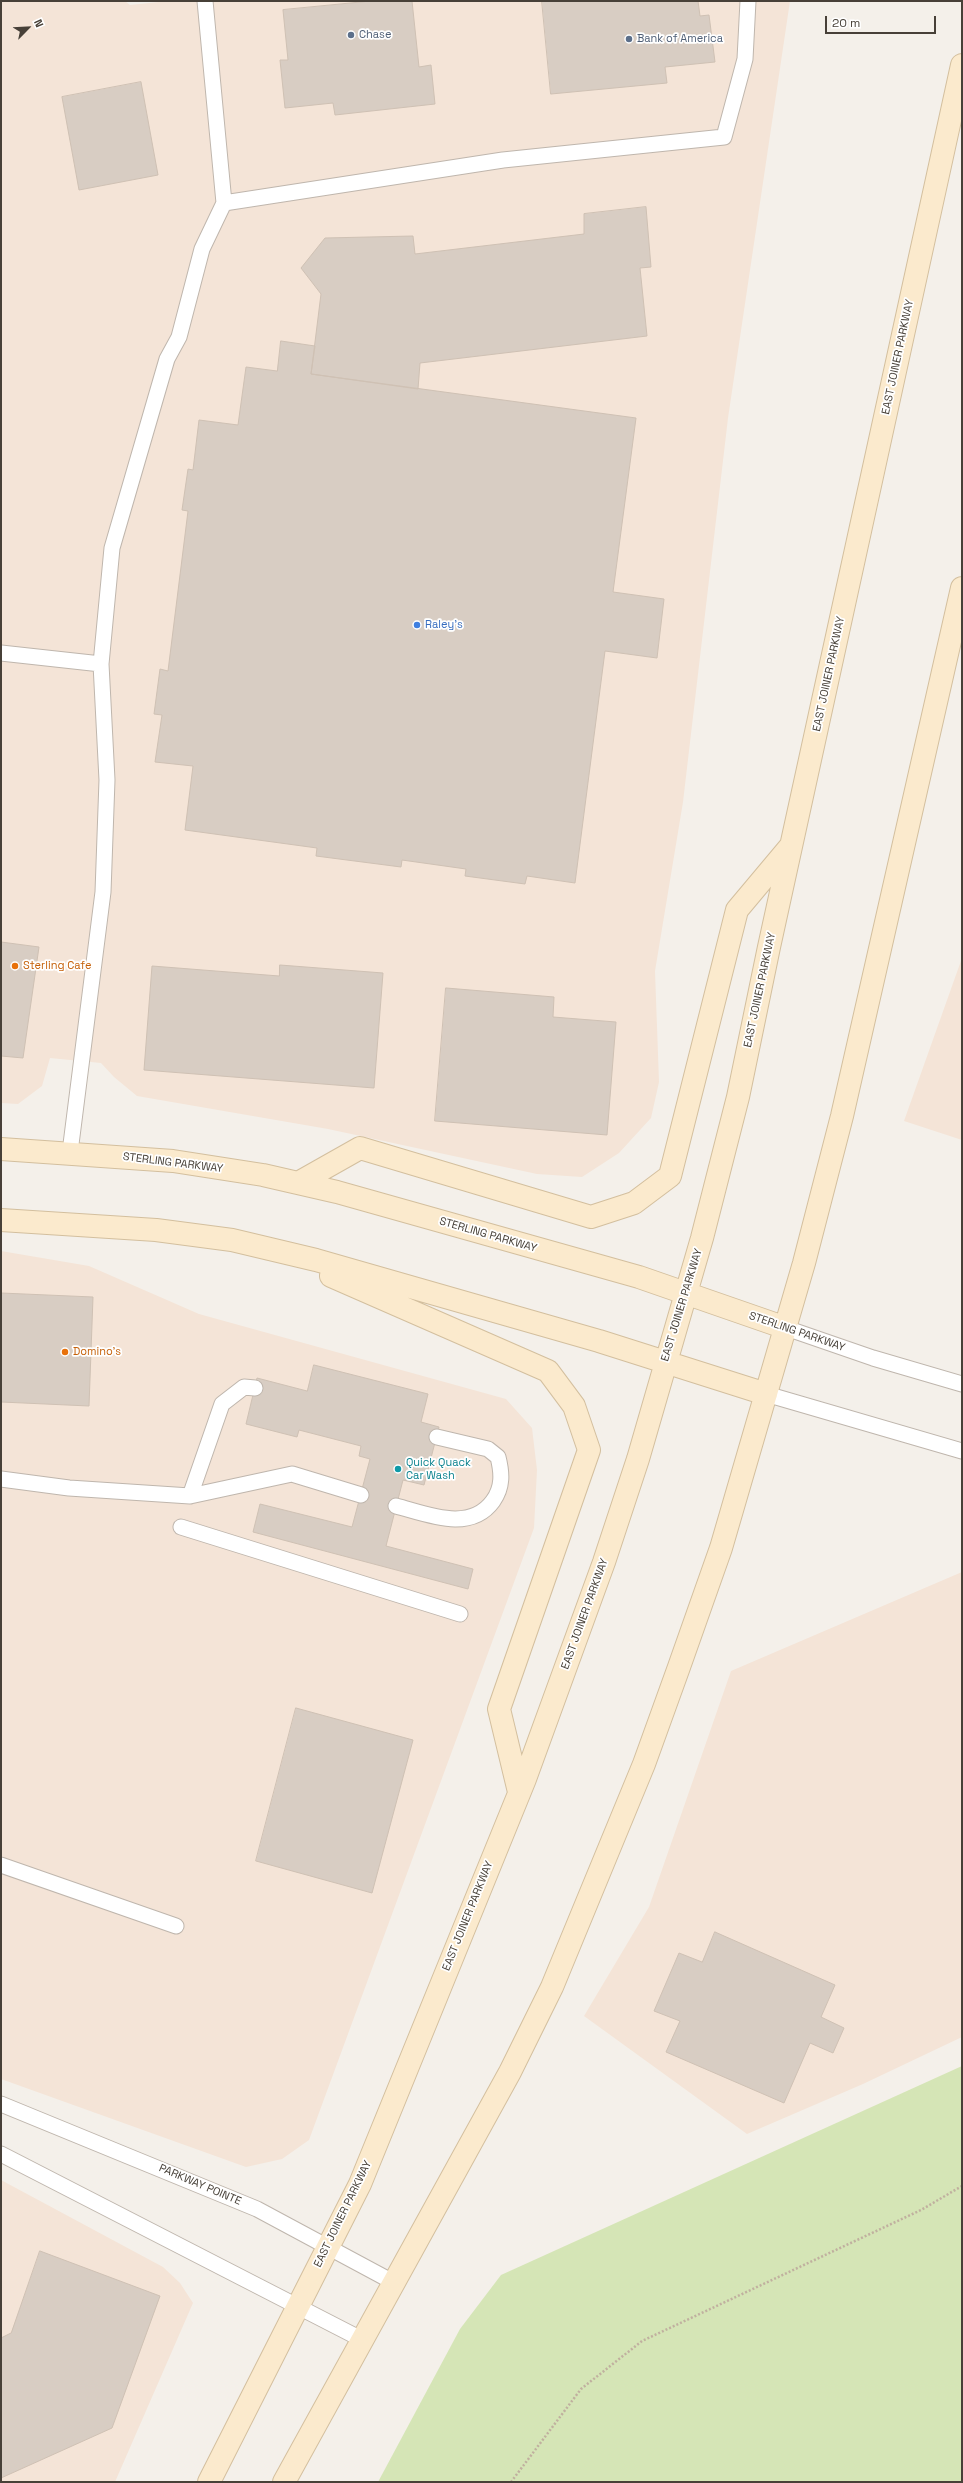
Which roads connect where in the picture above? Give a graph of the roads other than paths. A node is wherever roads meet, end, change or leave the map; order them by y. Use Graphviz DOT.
graph roads {
  1 [pos="205,1"];
  2 [pos="748,1"];
  3 [pos="962,65"];
  4 [pos="224,203"];
  5 [pos="962,588"];
  6 [pos="1,653"];
  7 [pos="101,664"];
  8 [pos="791,845"];
  9 [pos="1,1149"];
  10 [pos="70,1152"];
  11 [pos="298,1183"];
  12 [pos="1,1220"];
  13 [pos="269,1249"];
  14 [pos="685,1294"];
  15 [pos="786,1328"];
  16 [pos="666,1362"];
  17 [pos="962,1384"];
  18 [pos="255,1388"];
  19 [pos="766,1394"];
  20 [pos="437,1437"];
  21 [pos="962,1451"];
  22 [pos="1,1479"];
  23 [pos="361,1495"];
  24 [pos="190,1496"];
  25 [pos="396,1506"];
  26 [pos="181,1527"];
  27 [pos="460,1614"];
  28 [pos="519,1792"];
  29 [pos="1,1865"];
  30 [pos="176,1926"];
  31 [pos="1,2104"];
  32 [pos="1,2154"];
  33 [pos="328,2247"];
  34 [pos="393,2282"];
  35 [pos="298,2307"];
  36 [pos="361,2339"];
  37 [pos="209,2482"];
  38 [pos="284,2482"];
  1 -- 4 [label="lane"];
  2 -- 4 [label="lane"];
  3 -- 8 [label="main road, EAST JOINER PARKWAY"];
  4 -- 7 [label="lane"];
  5 -- 15 [label="main road"];
  6 -- 7 [label="lane"];
  7 -- 10 [label="lane"];
  8 -- 11 [label="main road"];
  8 -- 14 [label="main road, EAST JOINER PARKWAY"];
  9 -- 10 [label="main road, STERLING PARKWAY"];
  10 -- 11 [label="main road, STERLING PARKWAY"];
  11 -- 14 [label="main road, STERLING PARKWAY"];
  12 -- 13 [label="main road"];
  13 -- 16 [label="main road"];
  13 -- 28 [label="main road"];
  14 -- 15 [label="main road, STERLING PARKWAY"];
  14 -- 16 [label="main road, EAST JOINER PARKWAY"];
  15 -- 17 [label="lane, STERLING PARKWAY"];
  15 -- 19 [label="main road"];
  16 -- 19 [label="main road"];
  16 -- 28 [label="main road, EAST JOINER PARKWAY"];
  18 -- 24 [label="lane"];
  19 -- 21 [label="lane"];
  19 -- 34 [label="main road"];
  20 -- 25 [label="lane"];
  22 -- 24 [label="lane"];
  23 -- 24 [label="lane"];
  26 -- 27 [label="lane"];
  28 -- 33 [label="main road, EAST JOINER PARKWAY"];
  29 -- 30 [label="lane"];
  31 -- 33 [label="lane, PARKWAY POINTE"];
  32 -- 35 [label="lane"];
  33 -- 34 [label="lane, PARKWAY POINTE"];
  33 -- 35 [label="main road, EAST JOINER PARKWAY"];
  34 -- 36 [label="main road"];
  35 -- 36 [label="lane"];
  35 -- 37 [label="main road, EAST JOINER PARKWAY"];
  36 -- 38 [label="main road"];
}
